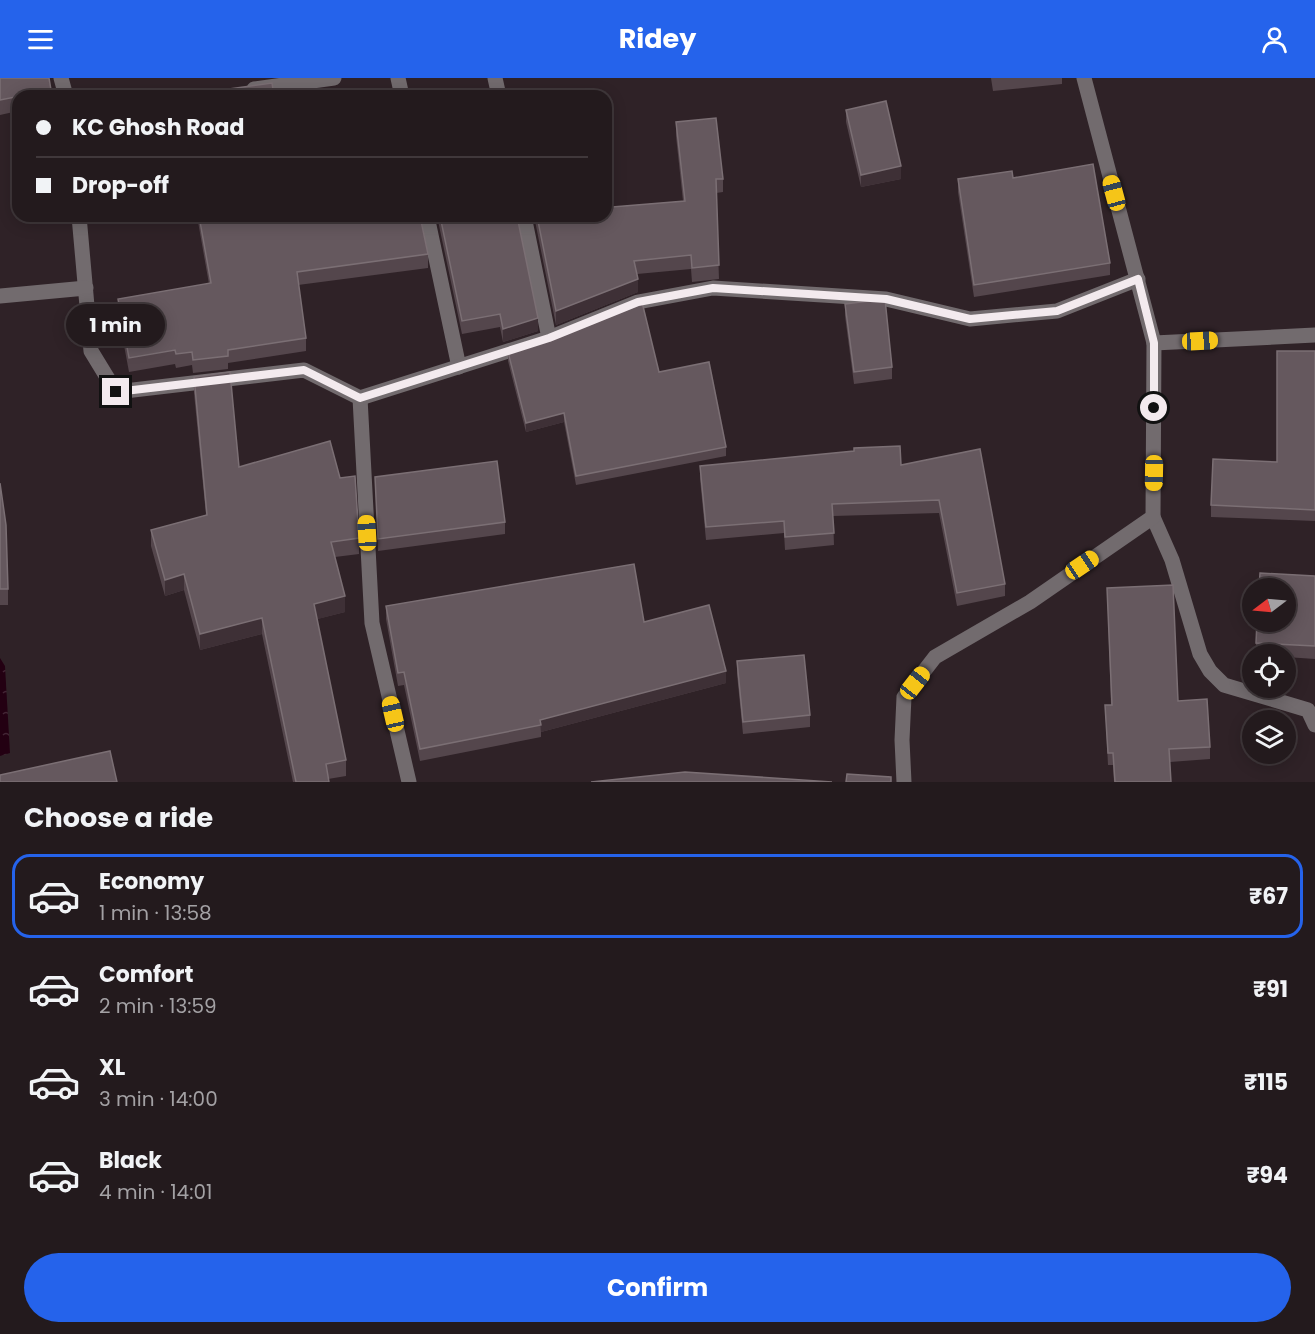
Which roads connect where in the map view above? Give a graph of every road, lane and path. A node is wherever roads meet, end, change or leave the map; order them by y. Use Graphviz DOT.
graph roads {
  1 [pos="334,78"];
  2 [pos="1084,78"];
  3 [pos="248,90"];
  4 [pos="80,222"];
  5 [pos="428,222"];
  6 [pos="525,222"];
  7 [pos="1138,279"];
  8 [pos="86,288"];
  9 [pos="0,296"];
  10 [pos="1315,335"];
  11 [pos="549,338"];
  12 [pos="1154,343"];
  13 [pos="459,367"];
  14 [pos="360,398"];
  15 [pos="1153,517"];
  16 [pos="1315,725"];
  17 [pos="409,782"];
  18 [pos="904,782"];
  1 -- 3 [label="street"];
  2 -- 7 [label="street"];
  4 -- 8 [label="street"];
  5 -- 13 [label="street"];
  6 -- 11 [label="street"];
  7 -- 11 [label="street"];
  7 -- 12 [label="street"];
  8 -- 9 [label="street"];
  8 -- 14 [label="street"];
  10 -- 12 [label="street"];
  11 -- 13 [label="street"];
  12 -- 15 [label="street"];
  13 -- 14 [label="street"];
  14 -- 17 [label="street"];
  15 -- 16 [label="street"];
  15 -- 18 [label="street"];
}
